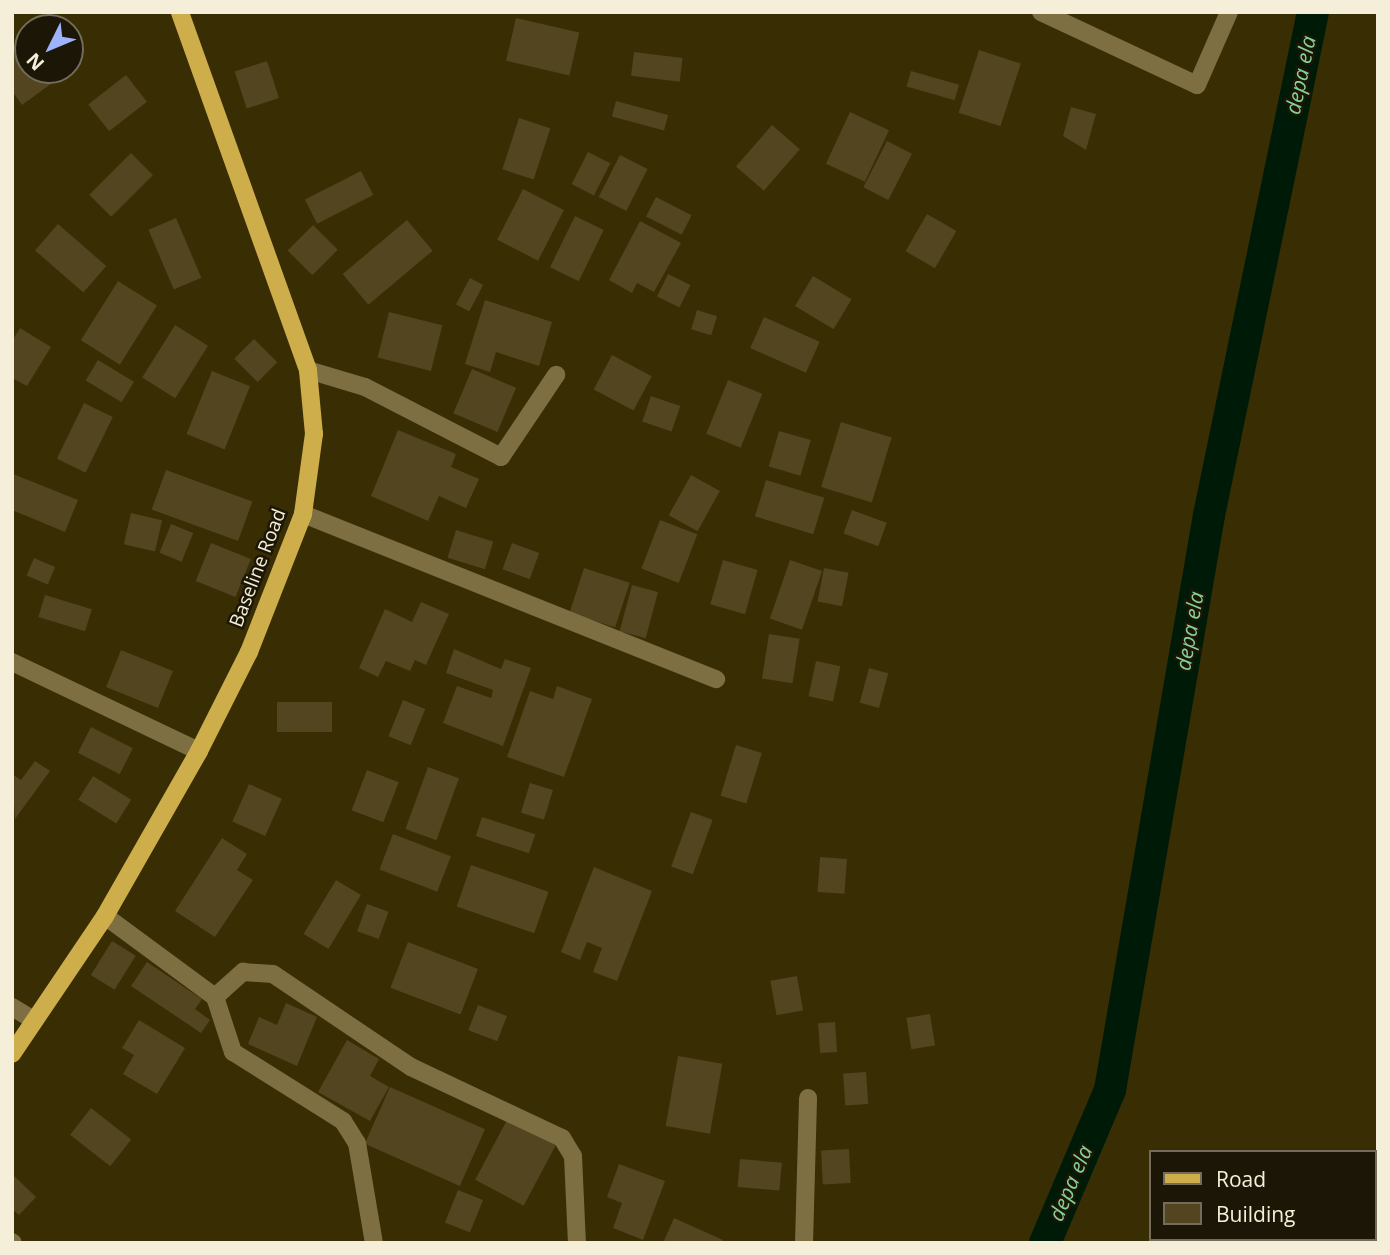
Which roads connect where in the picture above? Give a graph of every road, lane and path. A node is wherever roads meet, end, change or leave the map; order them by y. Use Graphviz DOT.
graph roads {
  1 [pos="180,12"];
  2 [pos="1041,12"];
  3 [pos="1229,12"];
  4 [pos="308,370"];
  5 [pos="556,375"];
  6 [pos="303,514"];
  7 [pos="12,663"];
  8 [pos="716,679"];
  9 [pos="199,751"];
  10 [pos="105,916"];
  11 [pos="215,997"];
  12 [pos="12,1007"];
  13 [pos="34,1020"];
  14 [pos="12,1054"];
  15 [pos="808,1098"];
  16 [pos="374,1243"];
  17 [pos="577,1243"];
  18 [pos="804,1243"];
  1 -- 4 [label="main road, Baseline Road"];
  2 -- 3 [label="street"];
  4 -- 5 [label="street"];
  4 -- 6 [label="main road, Baseline Road"];
  6 -- 8 [label="street"];
  6 -- 9 [label="main road, Baseline Road"];
  7 -- 9 [label="street"];
  9 -- 10 [label="main road, Baseline Road"];
  10 -- 11 [label="street"];
  10 -- 13 [label="main road, Baseline Road"];
  11 -- 16 [label="street"];
  11 -- 17 [label="street"];
  12 -- 13 [label="street"];
  13 -- 14 [label="main road, Baseline Road"];
  15 -- 18 [label="street"];
}
